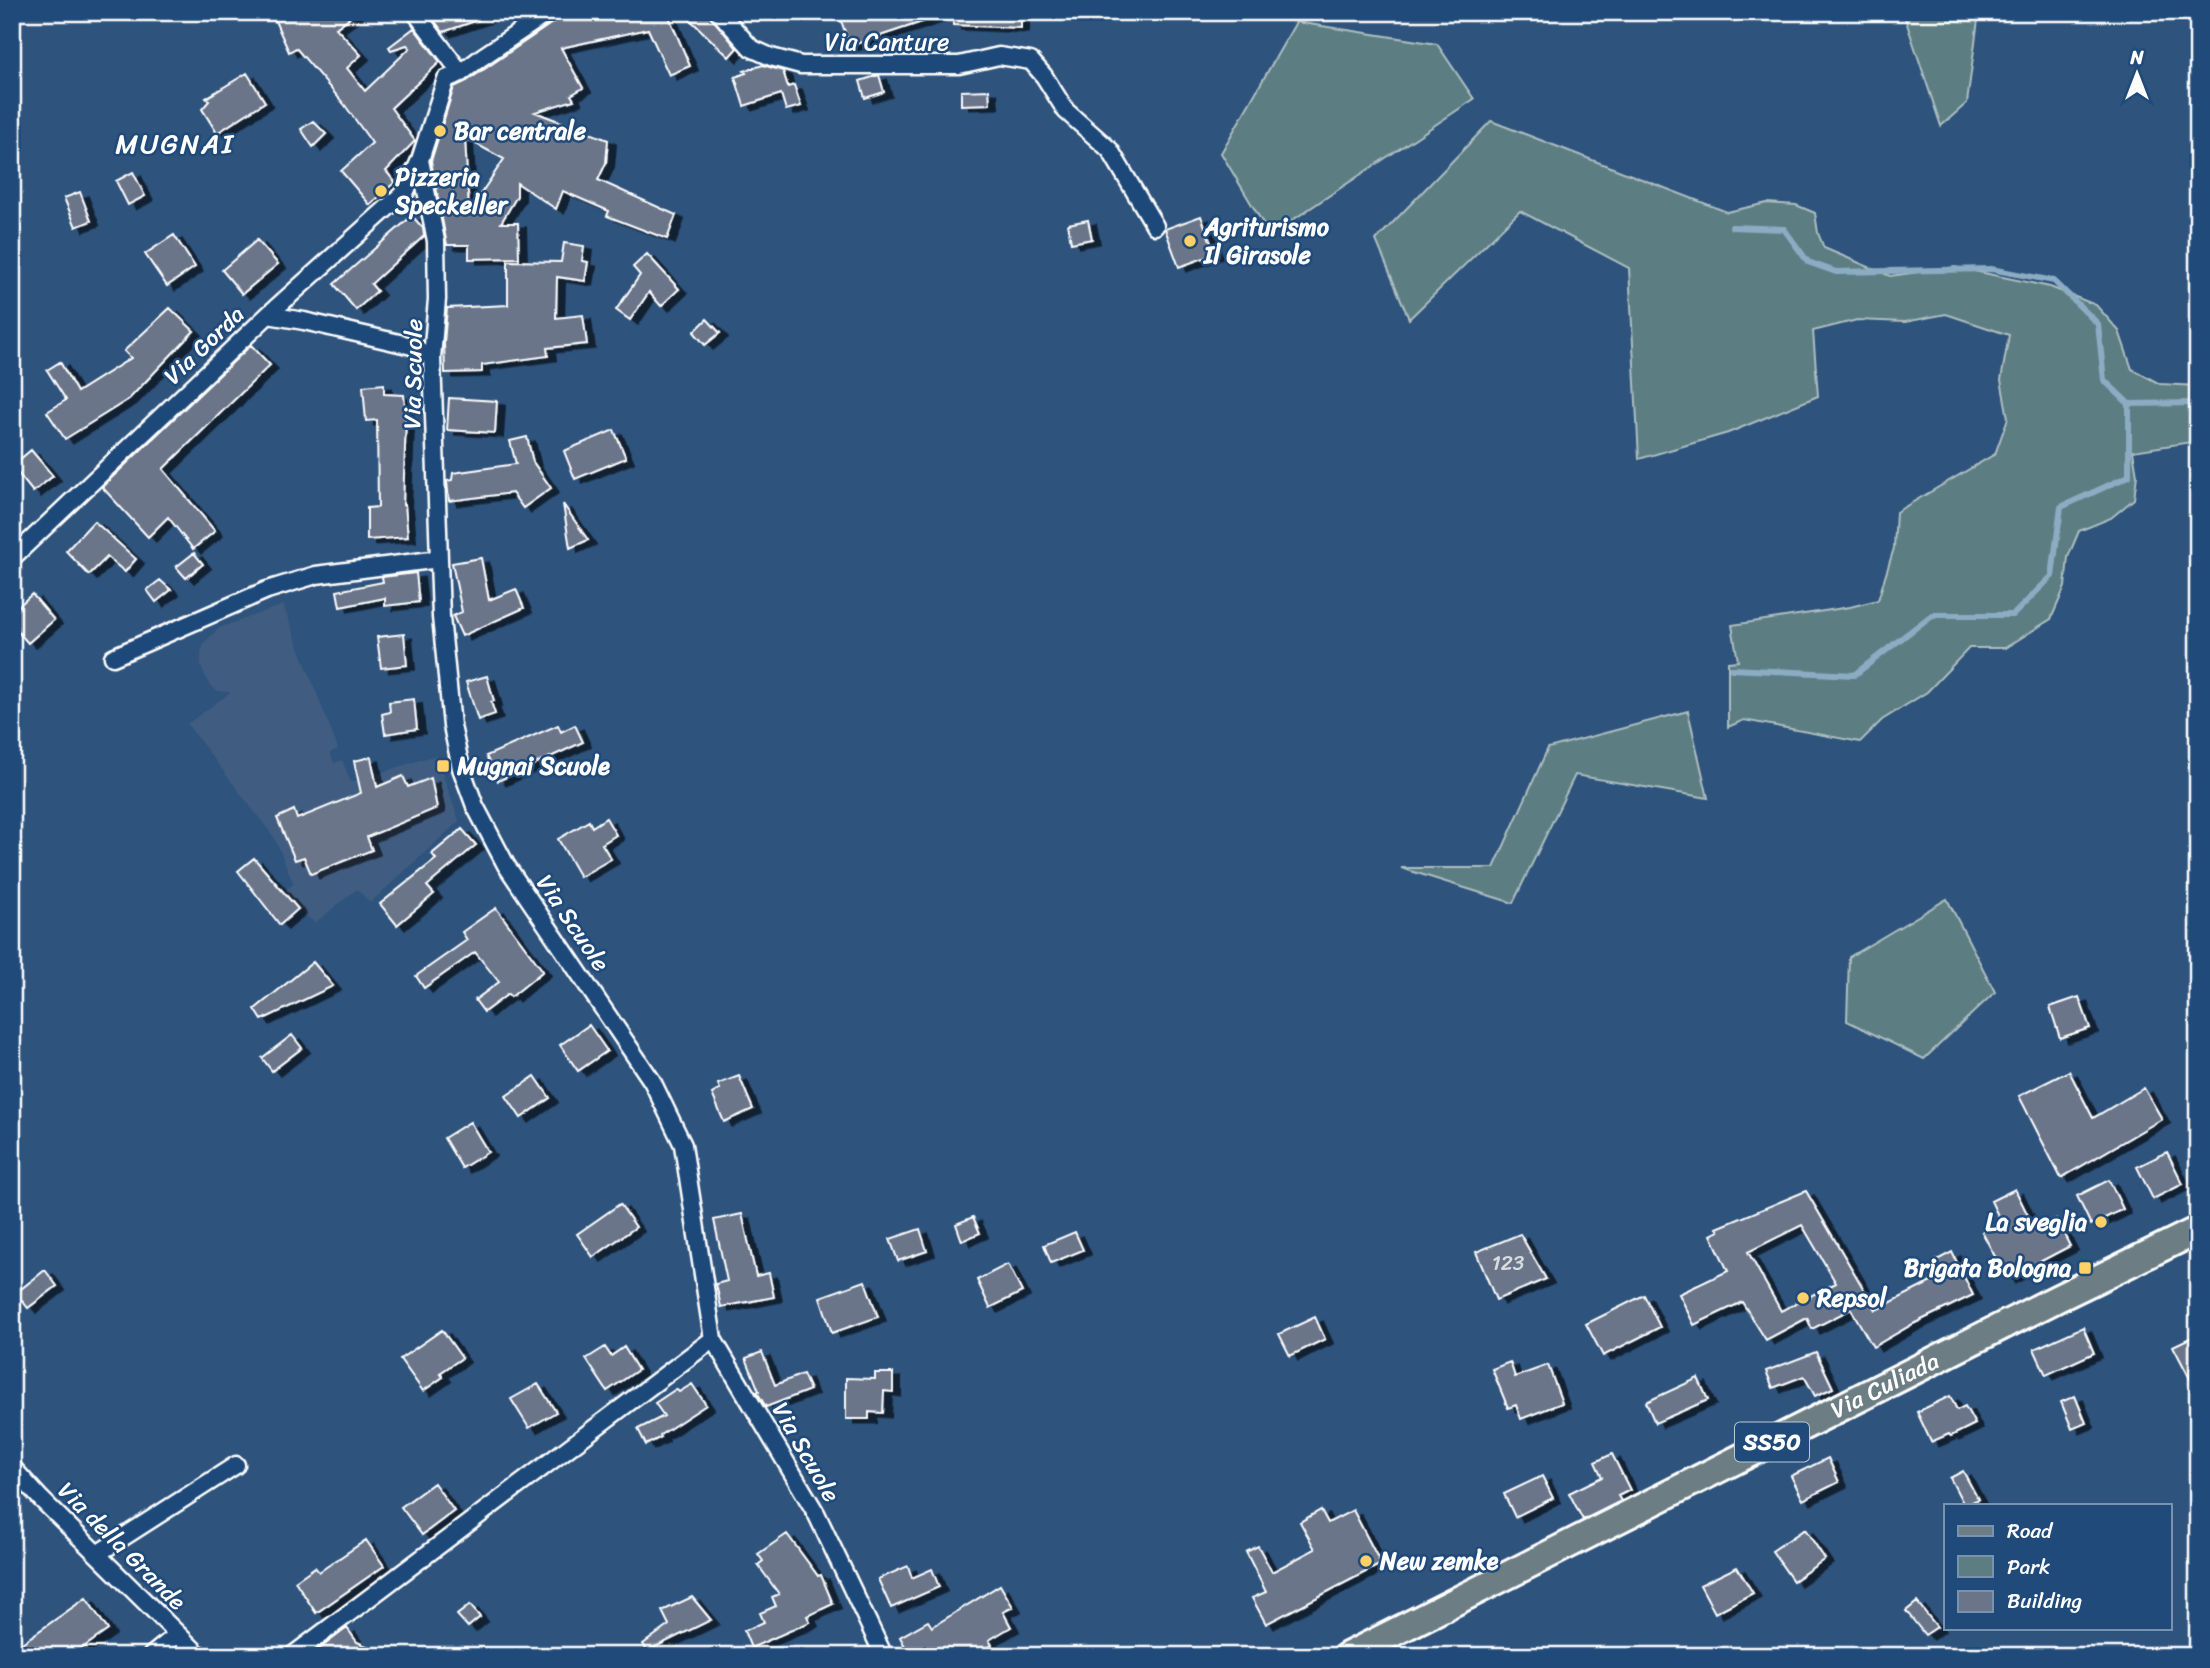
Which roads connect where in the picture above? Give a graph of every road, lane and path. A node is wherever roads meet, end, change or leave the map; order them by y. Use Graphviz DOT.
graph roads {
  1 [pos="415,12"];
  2 [pos="550,12"];
  3 [pos="719,12"];
  4 [pos="461,73"];
  5 [pos="420,160"];
  6 [pos="1155,226"];
  7 [pos="268,315"];
  8 [pos="432,358"];
  9 [pos="12,558"];
  10 [pos="439,559"];
  11 [pos="113,657"];
  12 [pos="2198,1230"];
  13 [pos="713,1339"];
  14 [pos="236,1465"];
  15 [pos="12,1467"];
  16 [pos="97,1554"];
  17 [pos="178,1634"];
  18 [pos="151,1656"];
  19 [pos="200,1656"];
  20 [pos="292,1656"];
  21 [pos="884,1656"];
  22 [pos="1347,1656"];
  1 -- 4 [label="street"];
  2 -- 4 [label="street"];
  3 -- 6 [label="street, Via Canture"];
  4 -- 5 [label="street"];
  5 -- 7 [label="street, Via Gorda"];
  5 -- 8 [label="street, Via Scuole"];
  7 -- 8 [label="street"];
  7 -- 9 [label="street, Via Gorda"];
  8 -- 10 [label="street, Via Scuole"];
  10 -- 11 [label="street"];
  10 -- 13 [label="street, Via Scuole"];
  12 -- 22 [label="main road, Via Culiada / SS50"];
  13 -- 20 [label="street"];
  13 -- 21 [label="street, Via Scuole"];
  14 -- 16 [label="street"];
  15 -- 16 [label="street, Via della Grande"];
  16 -- 17 [label="street, Via della Grande"];
  17 -- 18 [label="street"];
  17 -- 19 [label="street, Via della Grande"];
}
